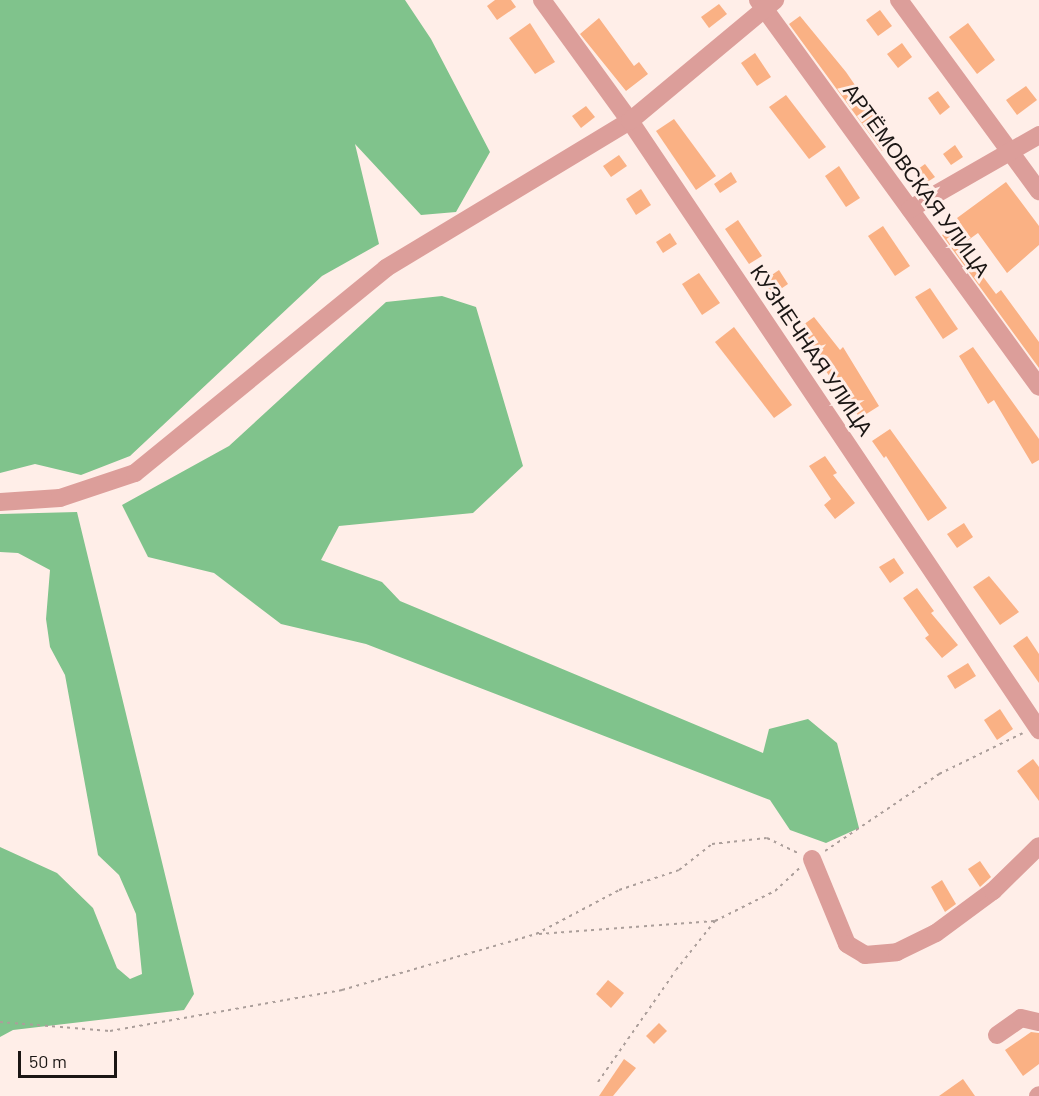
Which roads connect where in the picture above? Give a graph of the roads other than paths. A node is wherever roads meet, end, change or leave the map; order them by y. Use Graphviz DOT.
graph roads {
  1 [pos="542,0"];
  2 [pos="899,0"];
  3 [pos="766,3"];
  4 [pos="630,121"];
  5 [pos="1039,135"];
  6 [pos="1011,153"];
  7 [pos="1039,191"];
  8 [pos="910,209"];
  9 [pos="1039,387"];
  10 [pos="0,502"];
  11 [pos="1038,728"];
  12 [pos="1039,846"];
  13 [pos="812,859"];
  14 [pos="1039,1022"];
  15 [pos="998,1035"];
  1 -- 4 [label="street, КУЗНЕЧНАЯ УЛИЦА"];
  2 -- 6 [label="street"];
  3 -- 4 [label="street"];
  3 -- 8 [label="street, АРТЁМОВСКАЯ УЛИЦА"];
  4 -- 10 [label="street"];
  4 -- 11 [label="street, КУЗНЕЧНАЯ УЛИЦА"];
  5 -- 6 [label="street"];
  6 -- 7 [label="street"];
  6 -- 8 [label="street"];
  8 -- 9 [label="street, АРТЁМОВСКАЯ УЛИЦА"];
  12 -- 13 [label="street"];
  14 -- 15 [label="street"];
}
